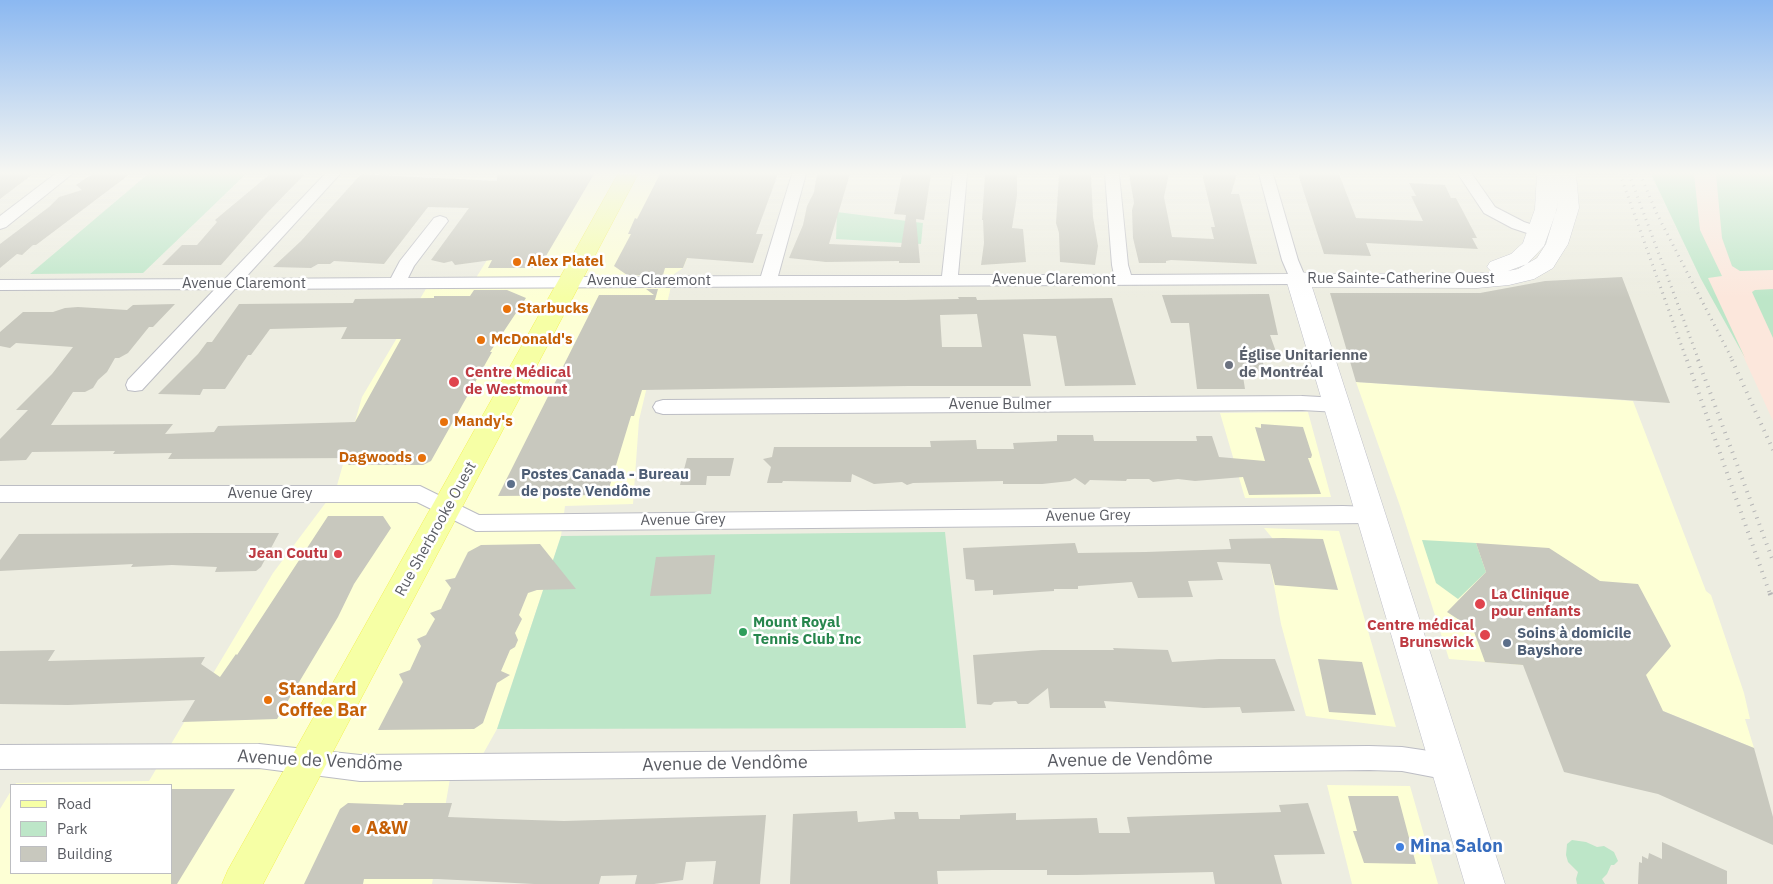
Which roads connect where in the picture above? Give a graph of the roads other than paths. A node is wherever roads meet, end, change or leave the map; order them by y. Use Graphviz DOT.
graph roads {
  1 [pos="11,215"];
  2 [pos="295,215"];
  3 [pos="606,215"];
  4 [pos="787,215"];
  5 [pos="956,215"];
  6 [pos="1116,215"];
  7 [pos="1278,215"];
  8 [pos="1499,215"];
  9 [pos="1543,215"];
  10 [pos="1566,215"];
  11 [pos="440,221"];
  12 [pos="0,224"];
  13 [pos="1539,232"];
  14 [pos="1298,279"];
  15 [pos="1124,280"];
  16 [pos="769,281"];
  17 [pos="950,281"];
  18 [pos="570,282"];
  19 [pos="396,283"];
  20 [pos="230,284"];
  21 [pos="0,285"];
  22 [pos="135,385"];
  23 [pos="1338,405"];
  24 [pos="663,407"];
  25 [pos="0,494"];
  26 [pos="448,507"];
  27 [pos="1372,515"];
  28 [pos="0,757"];
  29 [pos="309,761"];
  30 [pos="1449,767"];
  31 [pos="242,884"];
  32 [pos="1485,884"];
  1 -- 12 [label="street"];
  2 -- 20 [label="street"];
  3 -- 18 [label="main road, Rue Sherbrooke Ouest"];
  4 -- 16 [label="street"];
  5 -- 17 [label="street"];
  6 -- 15 [label="street"];
  7 -- 14 [label="street"];
  8 -- 13 [label="street"];
  9 -- 13 [label="main road, Rue Sainte-Catherine Ouest"];
  10 -- 14 [label="main road, Rue Sainte-Catherine Ouest"];
  11 -- 19 [label="street"];
  13 -- 14 [label="main road, Rue Sainte-Catherine Ouest"];
  14 -- 15 [label="street, Avenue Claremont"];
  14 -- 23 [label="main road"];
  15 -- 17 [label="street, Avenue Claremont"];
  16 -- 17 [label="street, Avenue Claremont"];
  16 -- 18 [label="street, Avenue Claremont"];
  18 -- 19 [label="street, Avenue Claremont"];
  18 -- 26 [label="main road, Rue Sherbrooke Ouest"];
  19 -- 20 [label="street, Avenue Claremont"];
  20 -- 21 [label="street, Avenue Claremont"];
  20 -- 22 [label="street"];
  23 -- 24 [label="street, Avenue Bulmer"];
  23 -- 27 [label="main road"];
  25 -- 26 [label="street, Avenue Grey"];
  26 -- 27 [label="street, Avenue Grey"];
  26 -- 29 [label="main road, Rue Sherbrooke Ouest"];
  27 -- 30 [label="main road"];
  28 -- 29 [label="street, Avenue de Vendôme"];
  29 -- 30 [label="street, Avenue de Vendôme"];
  29 -- 31 [label="main road, Rue Sherbrooke Ouest"];
  30 -- 32 [label="main road"];
}
